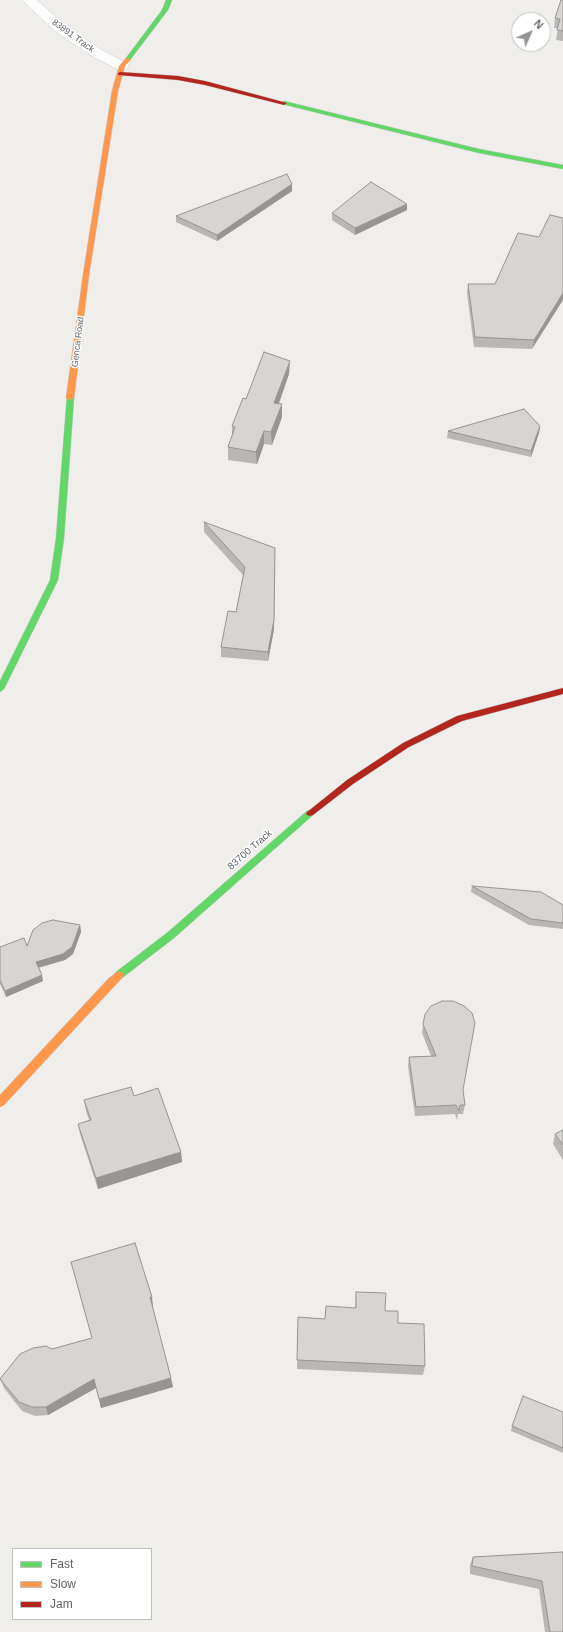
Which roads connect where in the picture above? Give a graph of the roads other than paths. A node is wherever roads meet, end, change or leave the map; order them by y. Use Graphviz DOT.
graph roads {
  1 [pos="29,0"];
  2 [pos="169,0"];
  3 [pos="121,70"];
  4 [pos="563,167"];
  5 [pos="0,689"];
  6 [pos="563,691"];
  7 [pos="0,1102"];
  1 -- 3 [label="street, 83891 Track"];
  2 -- 3 [label="street, Genca Road"];
  3 -- 4 [label="street"];
  3 -- 5 [label="street, Genca Road"];
  6 -- 7 [label="street, 83700 Track"];
}
